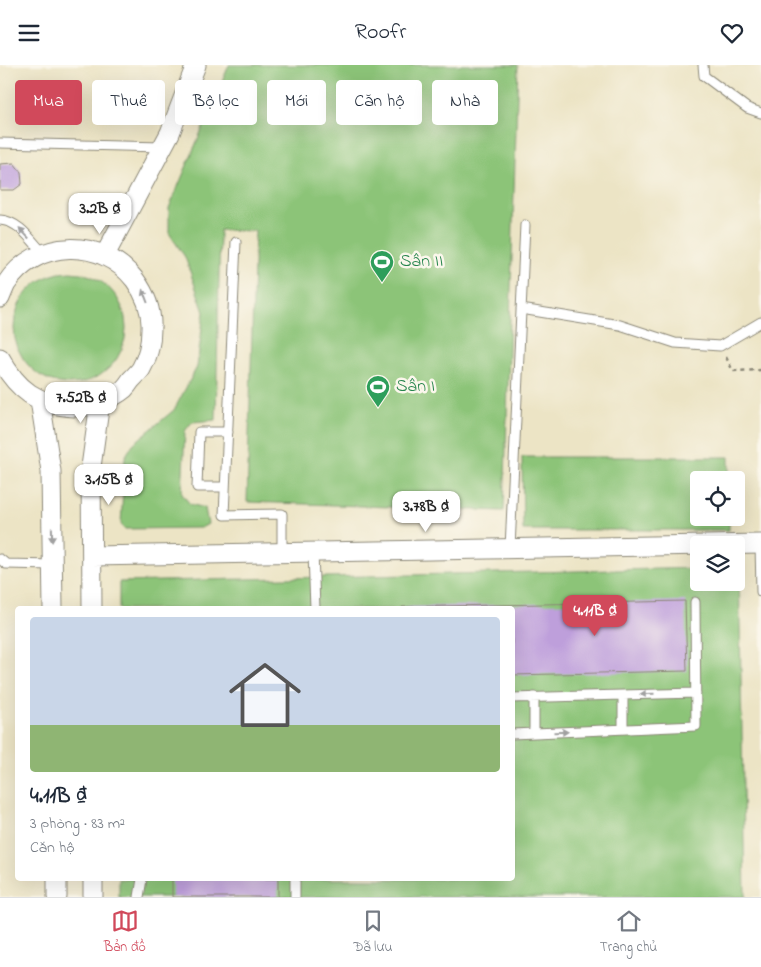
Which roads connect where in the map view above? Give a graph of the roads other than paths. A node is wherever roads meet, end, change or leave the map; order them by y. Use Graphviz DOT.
graph roads {
  1 [pos="196,65"];
  2 [pos="703,65"];
  3 [pos="761,113"];
  4 [pos="0,143"];
  5 [pos="163,147"];
  6 [pos="0,220"];
  7 [pos="525,225"];
  8 [pos="236,242"];
  9 [pos="44,253"];
  10 [pos="105,255"];
  11 [pos="0,298"];
  12 [pos="521,309"];
  13 [pos="761,322"];
  14 [pos="0,358"];
  15 [pos="40,400"];
  16 [pos="100,402"];
  17 [pos="228,432"];
  18 [pos="225,487"];
  19 [pos="761,544"];
  20 [pos="510,548"];
  21 [pos="282,552"];
  22 [pos="313,552"];
  23 [pos="92,556"];
  24 [pos="0,559"];
  25 [pos="53,565"];
  26 [pos="761,593"];
  27 [pos="694,603"];
  28 [pos="53,606"];
  29 [pos="92,606"];
  30 [pos="315,606"];
  31 [pos="696,693"];
  32 [pos="623,695"];
  33 [pos="515,697"];
  34 [pos="534,697"];
  35 [pos="623,729"];
  36 [pos="534,733"];
  37 [pos="515,734"];
  38 [pos="57,881"];
  39 [pos="93,881"];
  40 [pos="142,881"];
  41 [pos="296,881"];
  42 [pos="57,897"];
  43 [pos="93,897"];
  44 [pos="139,897"];
  45 [pos="296,897"];
  1 -- 5 [label="street"];
  2 -- 3 [label="lane"];
  4 -- 5 [label="lane"];
  5 -- 10 [label="street"];
  9 -- 6 [label="lane, one-way"];
  7 -- 12 [label="lane"];
  8 -- 17 [label="lane"];
  9 -- 10 [label="street"];
  9 -- 11 [label="street"];
  16 -- 10 [label="street, one-way"];
  12 -- 13 [label="lane"];
  12 -- 20 [label="lane"];
  14 -- 15 [label="street"];
  15 -- 16 [label="street"];
  15 -- 25 [label="street, one-way"];
  16 -- 23 [label="street"];
  17 -- 18 [label="lane"];
  17 -- 18 [label="lane"];
  18 -- 21 [label="lane"];
  19 -- 20 [label="street"];
  19 -- 26 [label="lane"];
  20 -- 22 [label="street"];
  21 -- 22 [label="street"];
  21 -- 23 [label="street"];
  22 -- 30 [label="lane"];
  23 -- 29 [label="street"];
  24 -- 25 [label="lane"];
  25 -- 28 [label="street"];
  27 -- 31 [label="lane"];
  31 -- 32 [label="lane, one-way"];
  31 -- 35 [label="lane"];
  32 -- 34 [label="lane"];
  32 -- 35 [label="lane"];
  33 -- 34 [label="lane"];
  34 -- 36 [label="lane"];
  36 -- 35 [label="lane, one-way"];
  36 -- 37 [label="lane"];
  38 -- 42 [label="street"];
  39 -- 43 [label="street"];
  40 -- 44 [label="lane"];
  41 -- 45 [label="lane"];
}
